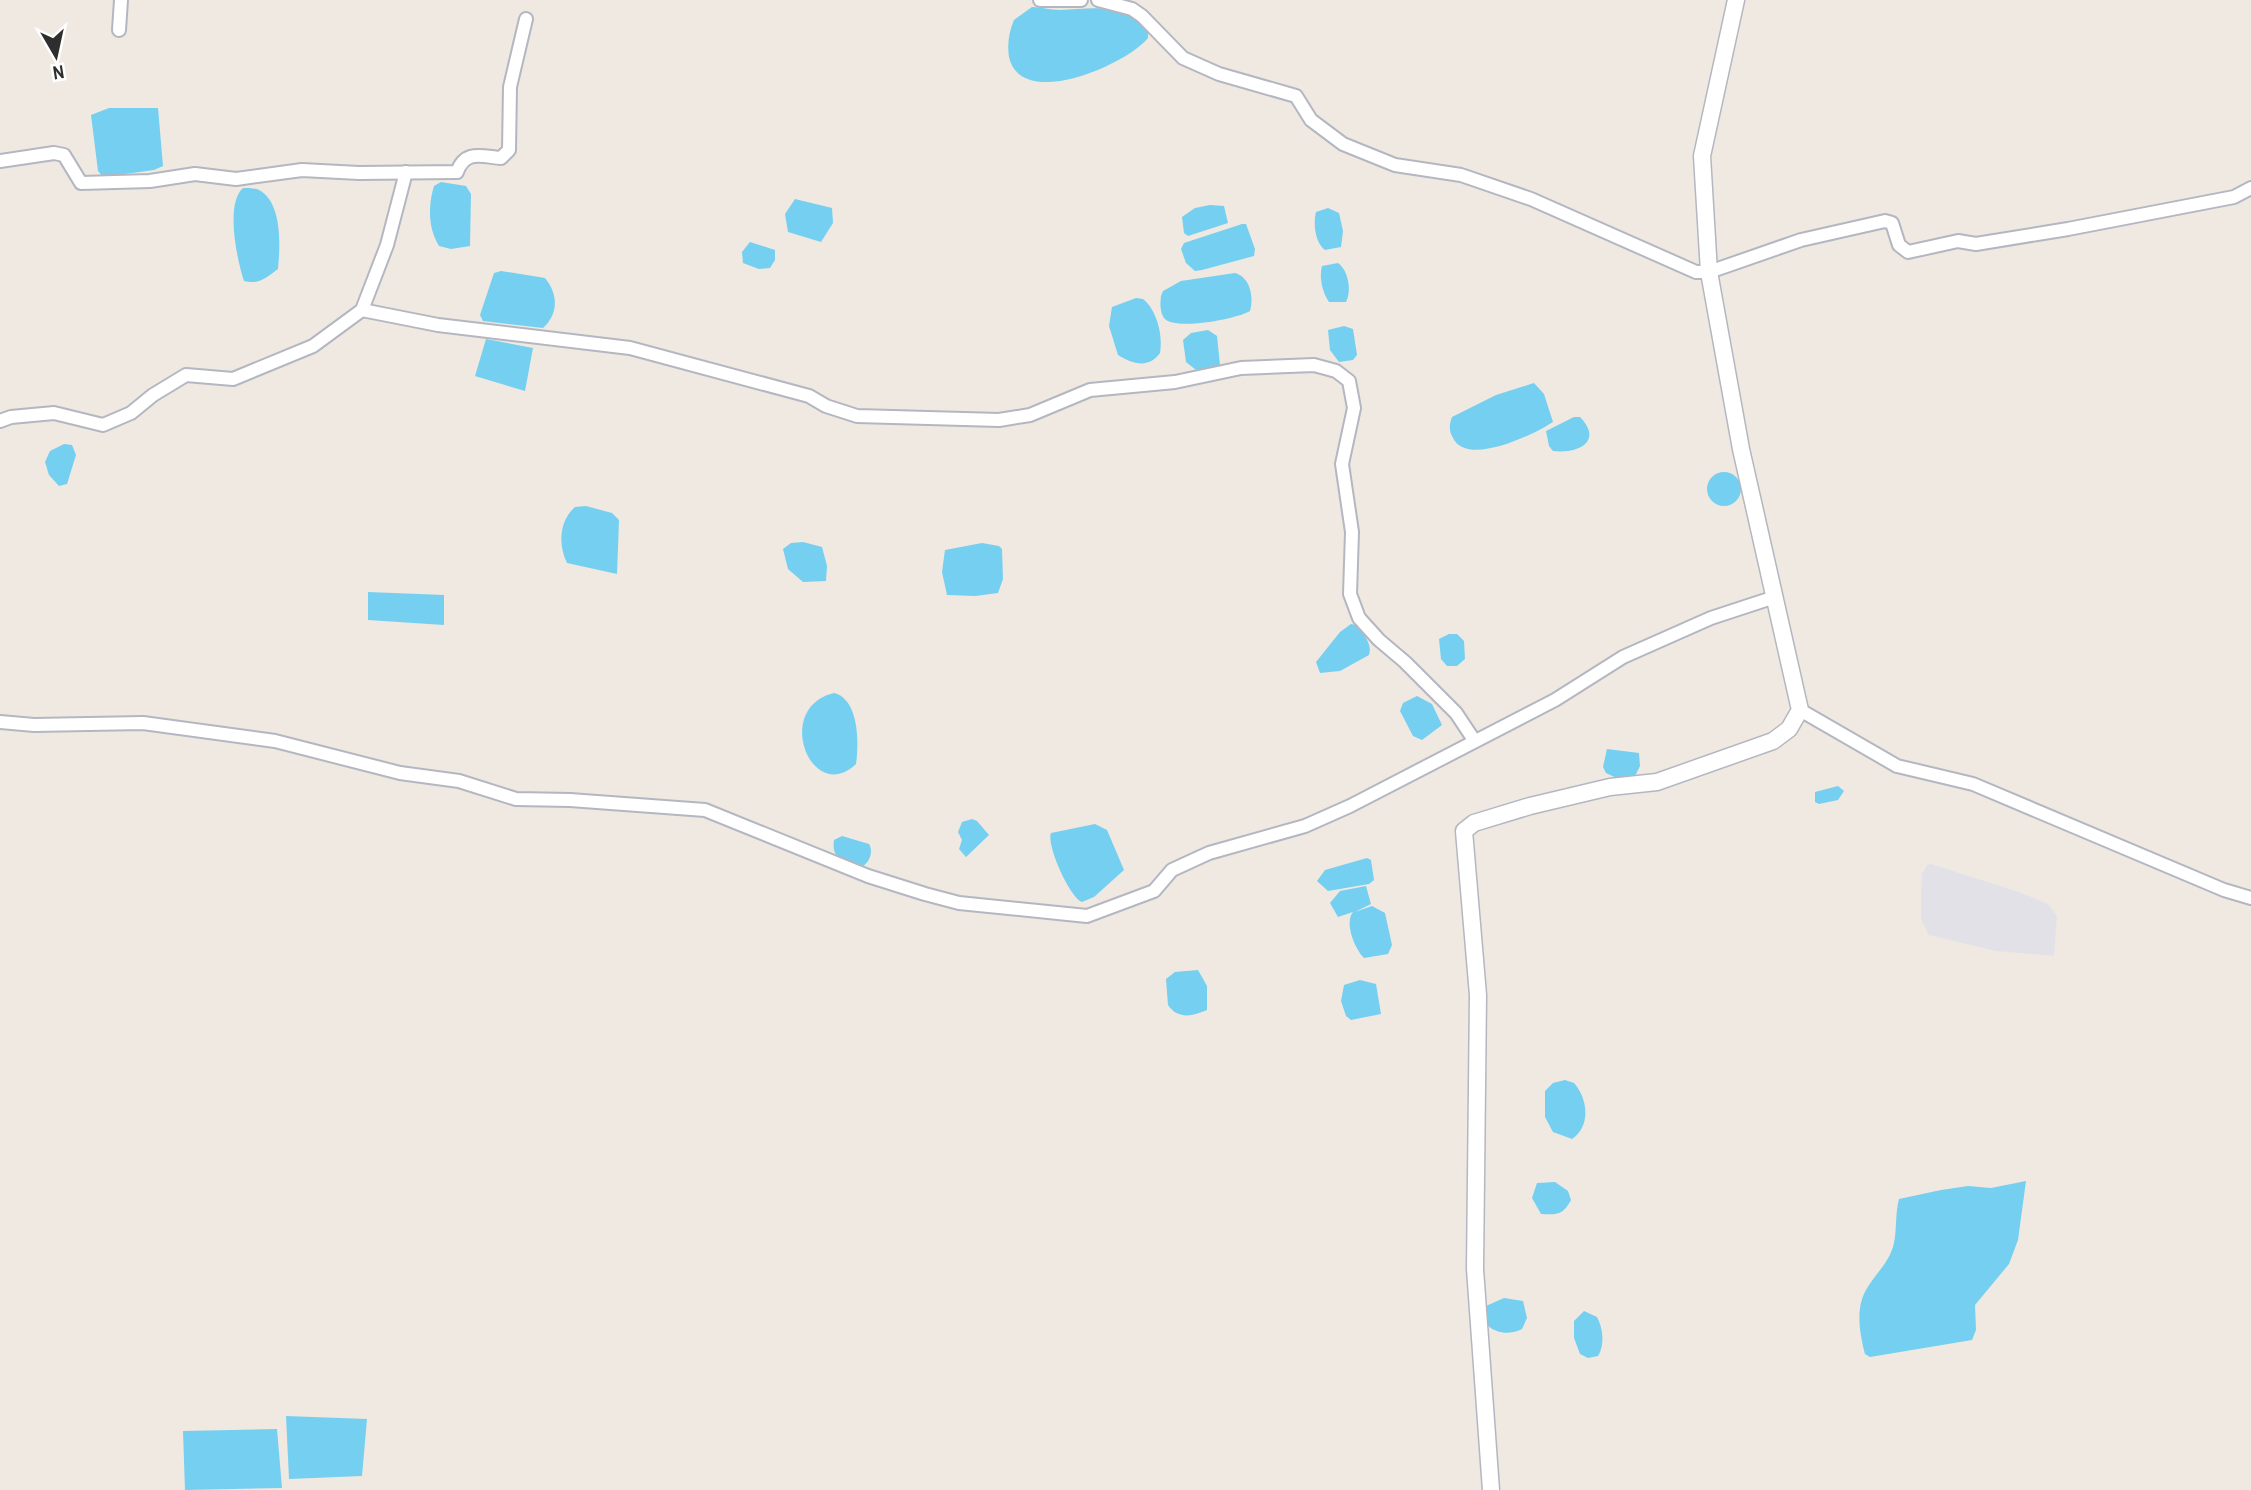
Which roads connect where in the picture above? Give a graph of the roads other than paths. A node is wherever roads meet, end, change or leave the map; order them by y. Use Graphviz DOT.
graph roads {
  1 [pos="121,0"];
  2 [pos="1040,0"];
  3 [pos="1081,0"];
  4 [pos="1098,0"];
  5 [pos="1736,0"];
  6 [pos="526,19"];
  7 [pos="119,30"];
  8 [pos="0,160"];
  9 [pos="406,172"];
  10 [pos="2251,188"];
  11 [pos="1709,272"];
  12 [pos="362,310"];
  13 [pos="0,421"];
  14 [pos="1776,597"];
  15 [pos="1800,710"];
  16 [pos="0,722"];
  17 [pos="1474,740"];
  18 [pos="2251,898"];
  19 [pos="1491,1490"];
  1 -- 7 [label="street"];
  2 -- 3 [label="street"];
  4 -- 11 [label="street"];
  5 -- 11 [label="street"];
  6 -- 9 [label="street"];
  8 -- 9 [label="street"];
  9 -- 12 [label="street"];
  10 -- 11 [label="street"];
  11 -- 14 [label="street"];
  12 -- 13 [label="street"];
  12 -- 17 [label="street"];
  14 -- 15 [label="street"];
  14 -- 17 [label="street"];
  15 -- 18 [label="street"];
  15 -- 19 [label="street"];
  16 -- 17 [label="street"];
}
